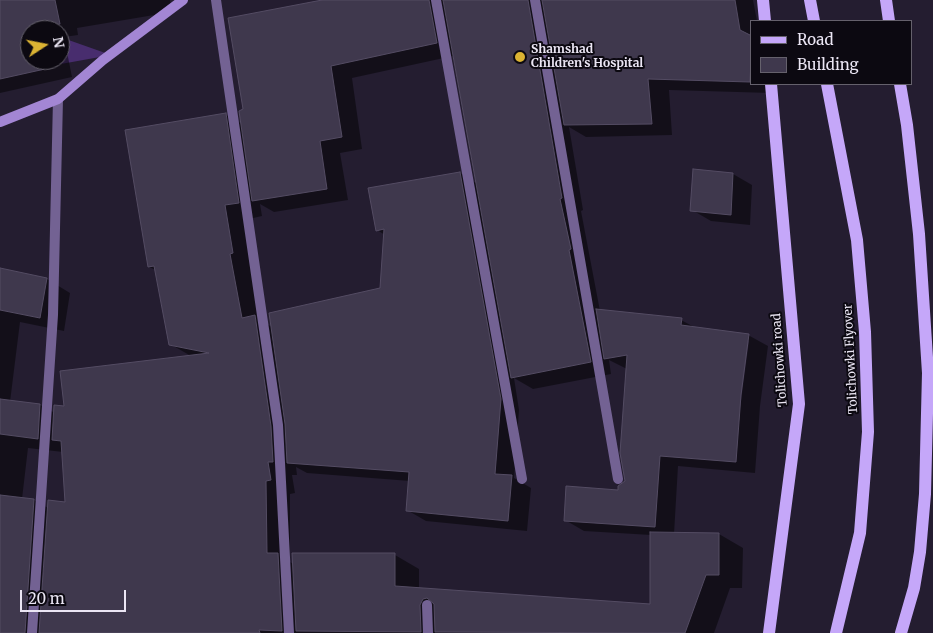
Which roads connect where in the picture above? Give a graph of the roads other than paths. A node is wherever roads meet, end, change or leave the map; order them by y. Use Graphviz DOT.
graph roads {
  1 [pos="183,0"];
  2 [pos="216,0"];
  3 [pos="436,0"];
  4 [pos="535,0"];
  5 [pos="763,0"];
  6 [pos="810,0"];
  7 [pos="886,0"];
  8 [pos="765,20"];
  9 [pos="814,20"];
  10 [pos="889,20"];
  11 [pos="770,85"];
  12 [pos="826,85"];
  13 [pos="900,85"];
  14 [pos="58,99"];
  15 [pos="0,122"];
  16 [pos="522,479"];
  17 [pos="618,479"];
  18 [pos="427,605"];
  19 [pos="32,633"];
  20 [pos="289,633"];
  21 [pos="428,633"];
  22 [pos="768,633"];
  23 [pos="836,633"];
  24 [pos="901,633"];
  1 -- 14 [label="street"];
  2 -- 20 [label="street"];
  3 -- 16 [label="street"];
  4 -- 17 [label="street"];
  5 -- 8 [label="main road"];
  6 -- 9 [label="main road"];
  7 -- 10 [label="main road"];
  11 -- 22 [label="main road, Tolichowki road"];
  12 -- 23 [label="main road, Tolichowki Flyover"];
  13 -- 24 [label="main road"];
  14 -- 15 [label="street"];
  14 -- 19 [label="street"];
  18 -- 21 [label="street"];
}
